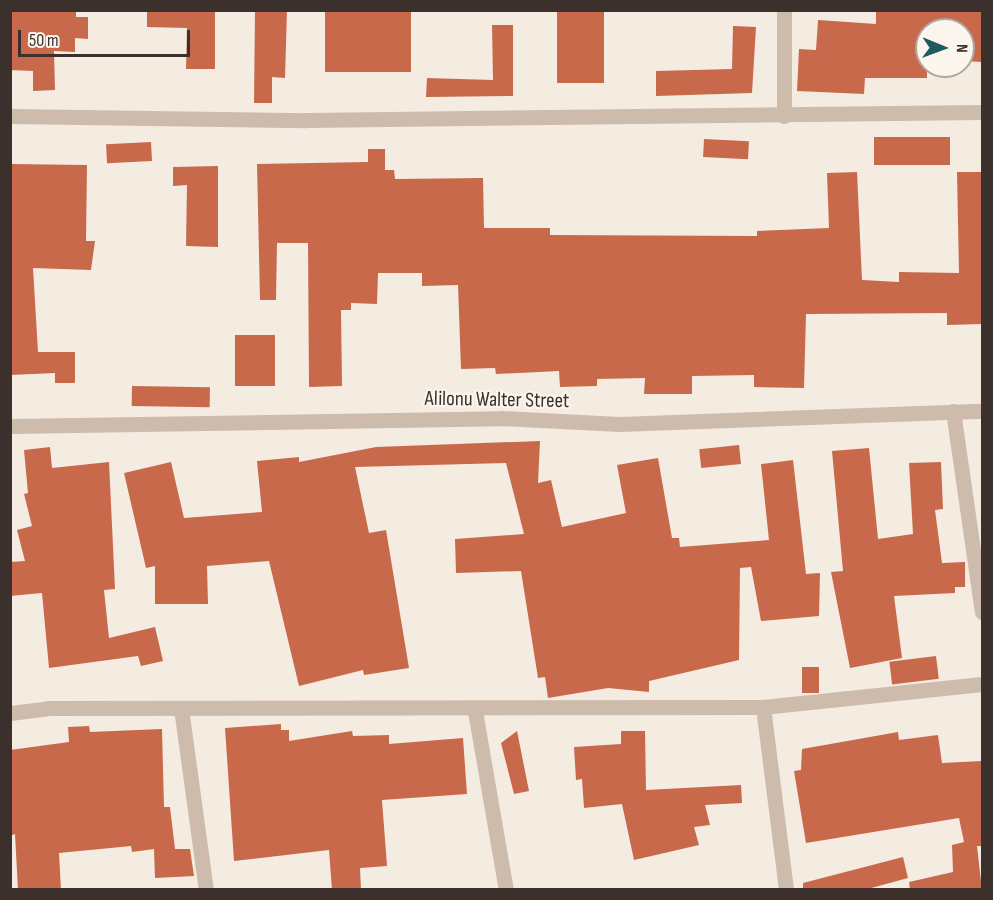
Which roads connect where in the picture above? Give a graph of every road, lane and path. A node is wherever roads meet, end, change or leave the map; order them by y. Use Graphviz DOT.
graph roads {
  1 [pos="784,10"];
  2 [pos="982,112"];
  3 [pos="10,116"];
  4 [pos="784,116"];
  5 [pos="953,411"];
  6 [pos="982,411"];
  7 [pos="10,426"];
  8 [pos="982,612"];
  9 [pos="982,684"];
  10 [pos="763,707"];
  11 [pos="181,708"];
  12 [pos="475,711"];
  13 [pos="10,713"];
  14 [pos="206,890"];
  15 [pos="506,890"];
  16 [pos="786,890"];
  1 -- 4 [label="street"];
  2 -- 4 [label="street"];
  3 -- 4 [label="street"];
  5 -- 6 [label="street, Alilonu Walter Street"];
  5 -- 7 [label="street, Alilonu Walter Street"];
  5 -- 8 [label="street"];
  9 -- 10 [label="street"];
  10 -- 12 [label="street"];
  10 -- 16 [label="street"];
  11 -- 12 [label="street"];
  11 -- 13 [label="street"];
  11 -- 14 [label="street"];
  12 -- 15 [label="street"];
}
